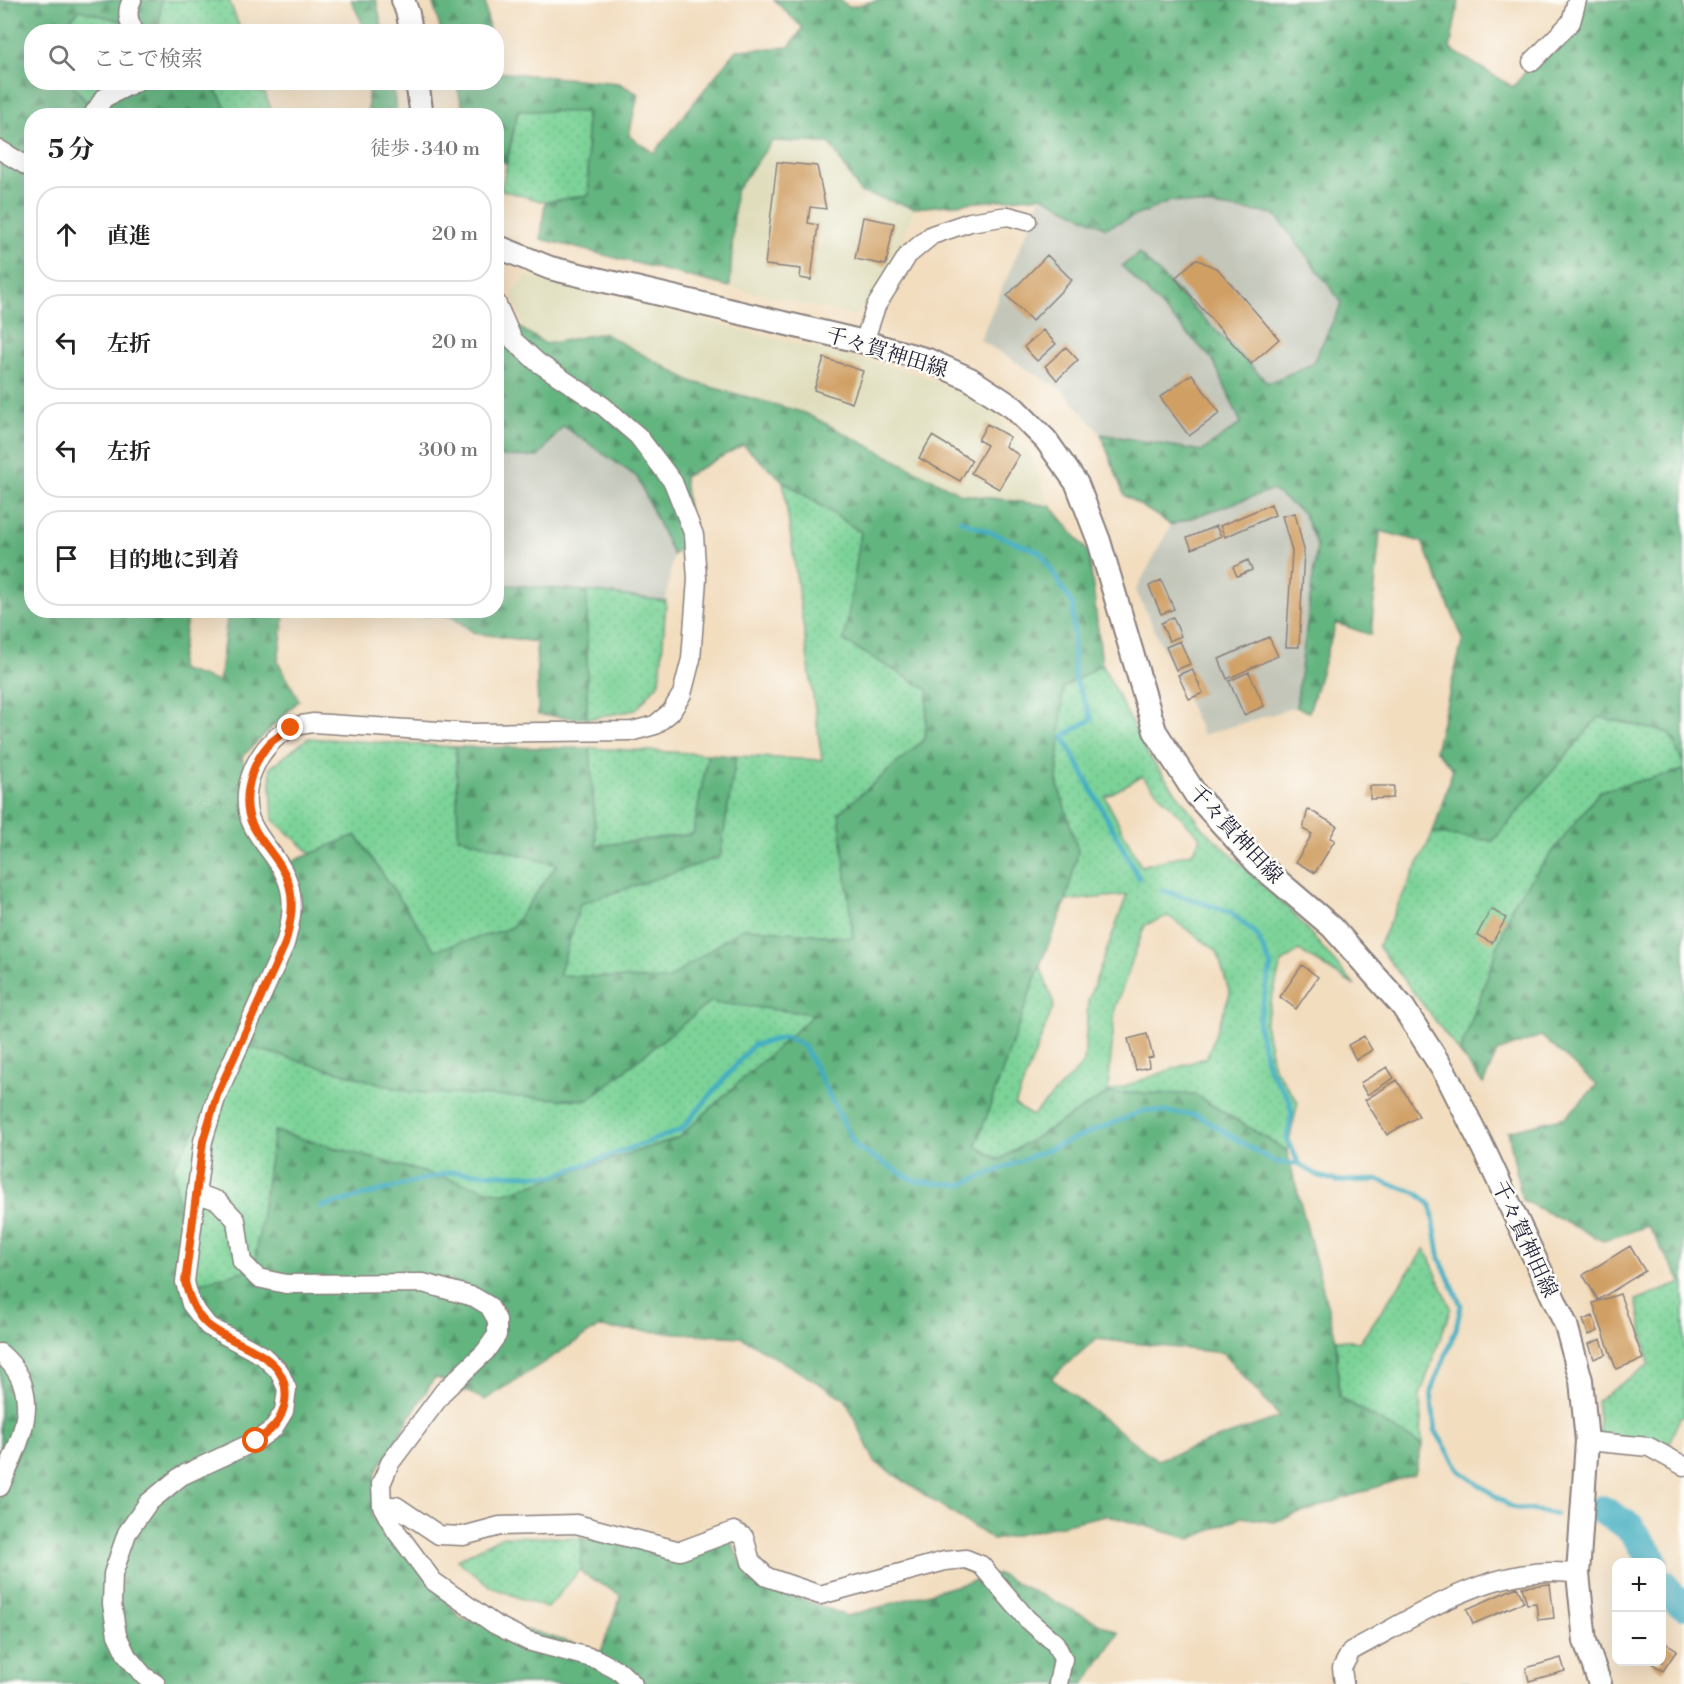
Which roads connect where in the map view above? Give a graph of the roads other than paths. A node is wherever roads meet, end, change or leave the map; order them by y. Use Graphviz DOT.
graph roads {
  1 [pos="132,0"];
  2 [pos="403,0"];
  3 [pos="1577,0"];
  4 [pos="129,24"];
  5 [pos="410,24"];
  6 [pos="1532,62"];
  7 [pos="120,90"];
  8 [pos="418,90"];
  9 [pos="97,108"];
  10 [pos="421,108"];
  11 [pos="0,150"];
  12 [pos="24,164"];
  13 [pos="1027,221"];
  14 [pos="504,249"];
  15 [pos="504,320"];
  16 [pos="864,342"];
  17 [pos="196,1193"];
  18 [pos="0,1353"];
  19 [pos="1587,1441"];
  20 [pos="1684,1466"];
  21 [pos="0,1486"];
  22 [pos="382,1506"];
  23 [pos="1578,1574"];
  24 [pos="156,1684"];
  25 [pos="633,1684"];
  26 [pos="1058,1684"];
  27 [pos="1344,1684"];
  28 [pos="1600,1684"];
  1 -- 4 [label="street"];
  2 -- 5 [label="main road"];
  3 -- 6 [label="street"];
  7 -- 9 [label="street"];
  8 -- 10 [label="main road"];
  11 -- 12 [label="street"];
  13 -- 16 [label="street"];
  14 -- 16 [label="main road, 千々賀神田線"];
  15 -- 17 [label="street"];
  16 -- 19 [label="main road, 千々賀神田線"];
  17 -- 22 [label="street"];
  17 -- 24 [label="street"];
  18 -- 21 [label="street"];
  19 -- 20 [label="street"];
  19 -- 23 [label="main road, 千々賀神田線"];
  22 -- 25 [label="street"];
  22 -- 26 [label="street"];
  23 -- 27 [label="street"];
  23 -- 28 [label="main road, 千々賀神田線"];
}
